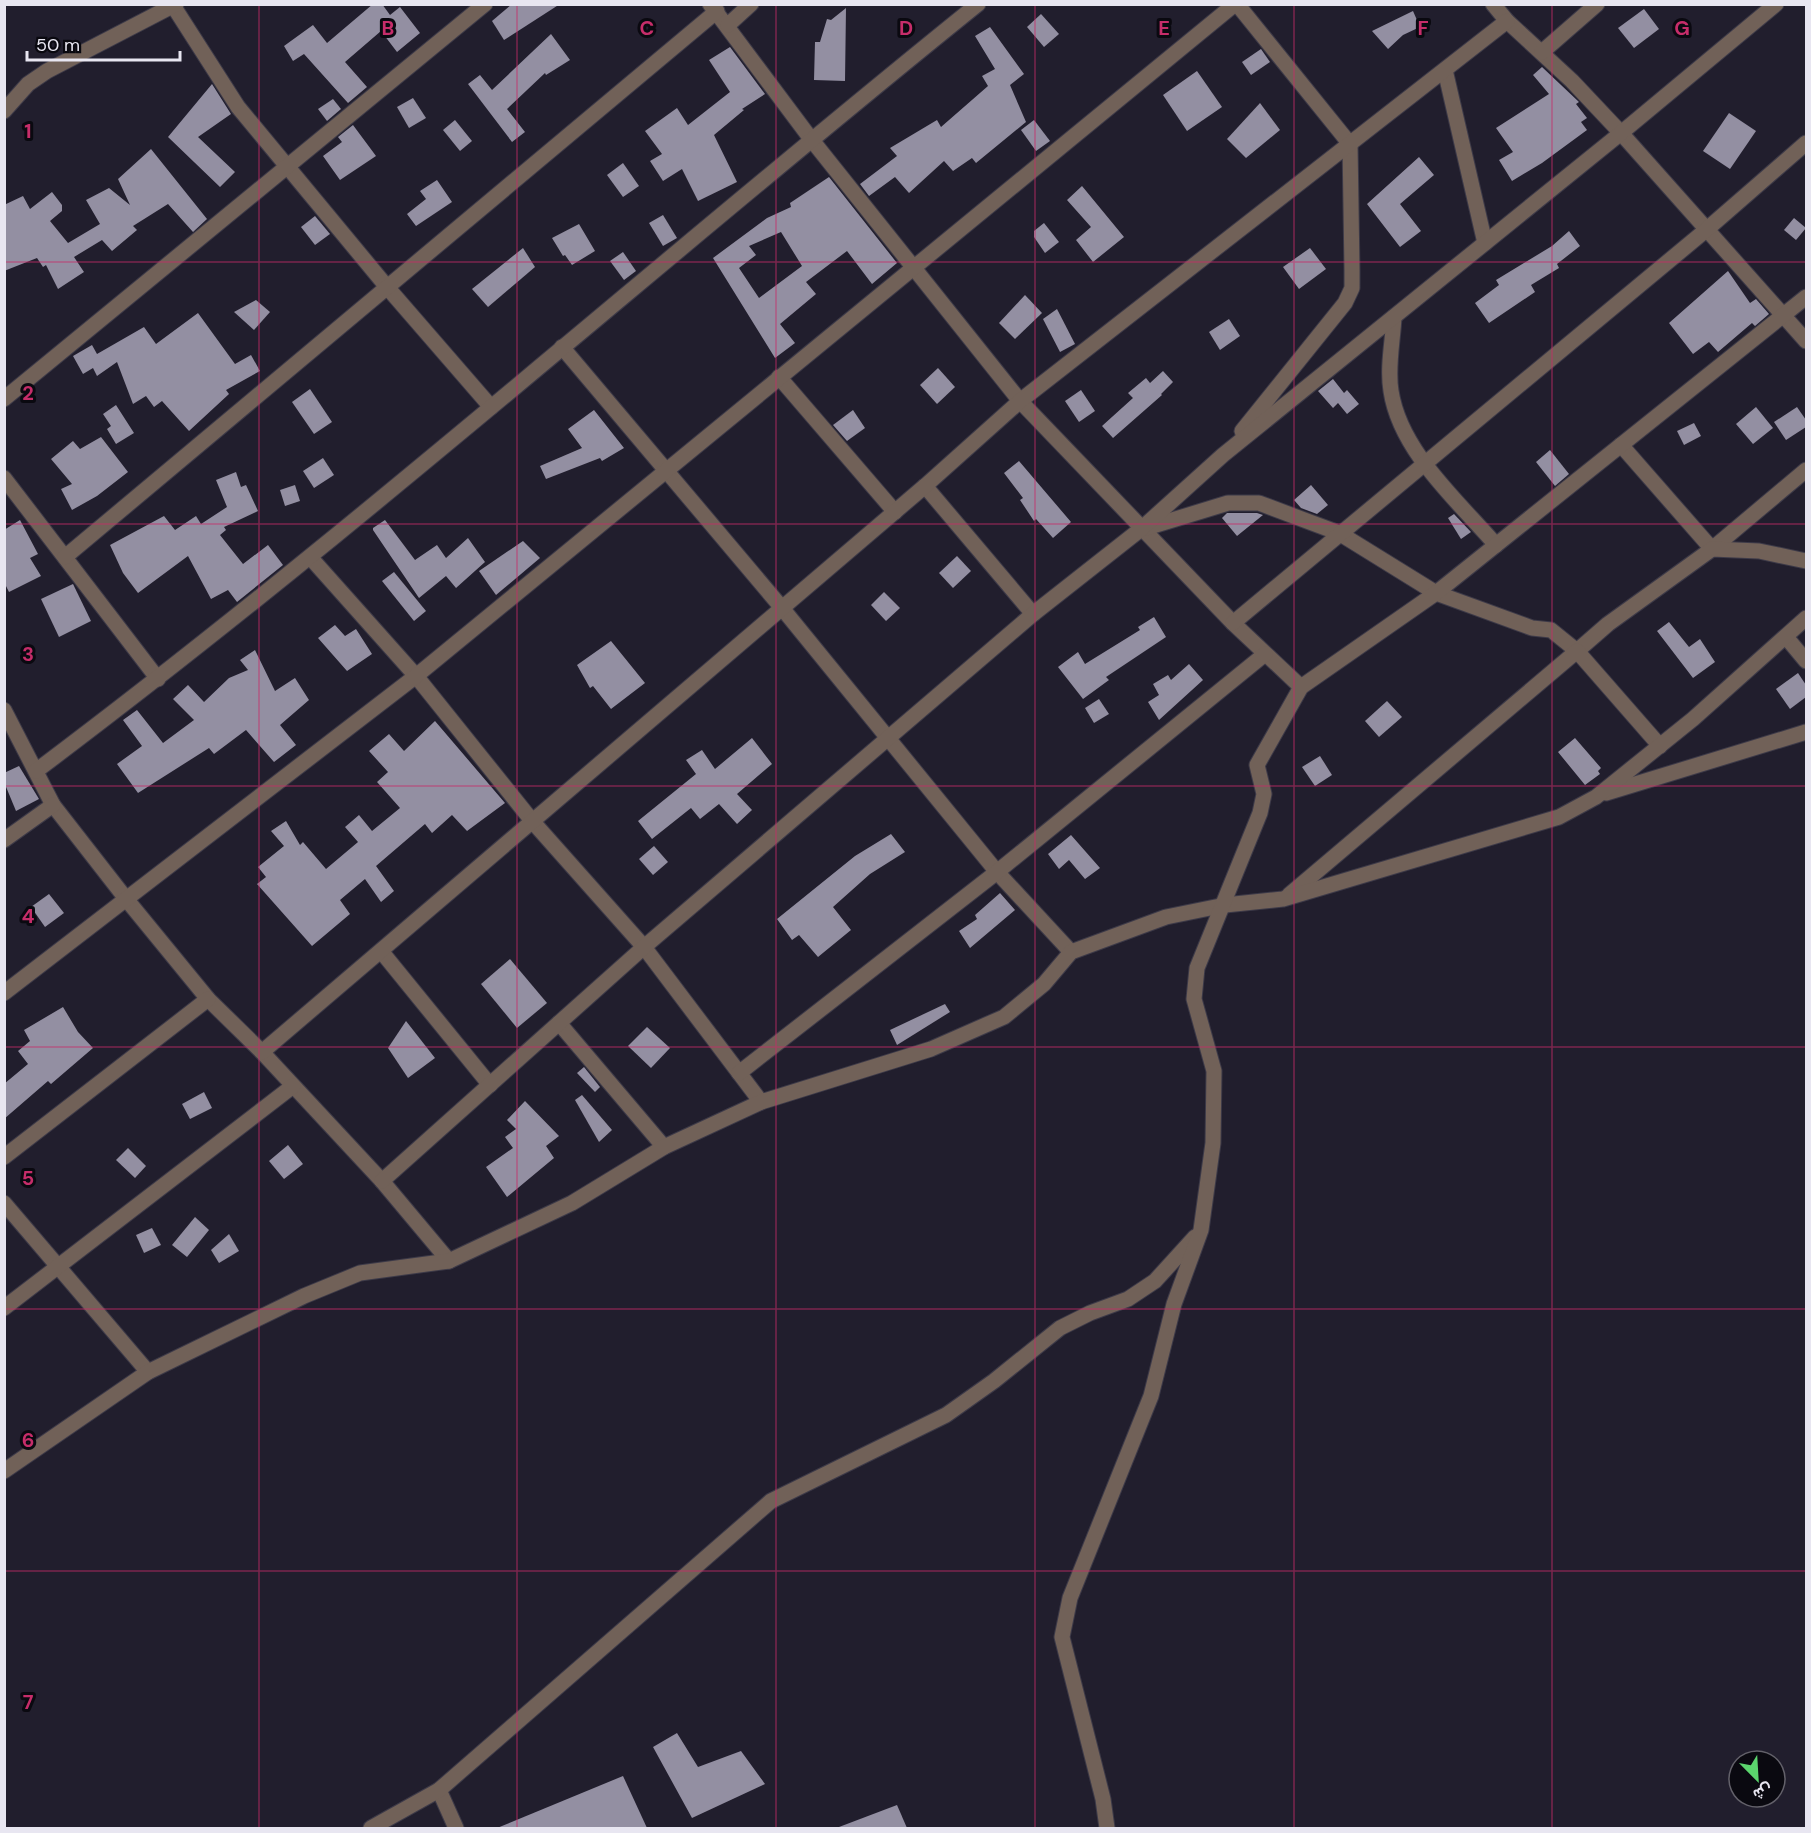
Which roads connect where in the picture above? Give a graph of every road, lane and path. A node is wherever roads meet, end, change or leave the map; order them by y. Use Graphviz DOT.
graph roads {
  1 [pos="485,4"];
  2 [pos="751,4"];
  3 [pos="978,4"];
  4 [pos="1236,4"];
  5 [pos="1493,4"];
  6 [pos="1597,4"];
  7 [pos="1776,4"];
  8 [pos="174,5"];
  9 [pos="713,8"];
  10 [pos="1507,21"];
  11 [pos="728,25"];
  12 [pos="1542,52"];
  13 [pos="1445,70"];
  14 [pos="4,111"];
  15 [pos="1622,133"];
  16 [pos="811,139"];
  17 [pos="1350,144"];
  18 [pos="1804,151"];
  19 [pos="286,166"];
  20 [pos="1706,230"];
  21 [pos="1485,243"];
  22 [pos="915,267"];
  23 [pos="387,287"];
  24 [pos="1806,297"];
  25 [pos="1784,316"];
  26 [pos="1394,317"];
  27 [pos="1806,341"];
  28 [pos="562,347"];
  29 [pos="779,377"];
  30 [pos="4,399"];
  31 [pos="1020,400"];
  32 [pos="491,407"];
  33 [pos="1621,445"];
  34 [pos="1223,454"];
  35 [pos="1424,462"];
  36 [pos="665,469"];
  37 [pos="1806,470"];
  38 [pos="4,478"];
  39 [pos="925,486"];
  40 [pos="895,512"];
  41 [pos="1142,529"];
  42 [pos="1339,533"];
  43 [pos="1496,545"];
  44 [pos="1712,549"];
  45 [pos="65,556"];
  46 [pos="310,557"];
  47 [pos="1806,561"];
  48 [pos="1436,593"];
  49 [pos="782,608"];
  50 [pos="1033,614"];
  51 [pos="1806,618"];
  52 [pos="1233,623"];
  53 [pos="1786,637"];
  54 [pos="1577,651"];
  55 [pos="1265,654"];
  56 [pos="1806,661"];
  57 [pos="416,676"];
  58 [pos="159,679"];
  59 [pos="1301,687"];
  60 [pos="4,710"];
  61 [pos="1806,732"];
  62 [pos="889,737"];
  63 [pos="1660,746"];
  64 [pos="36,771"];
  65 [pos="1596,796"];
  66 [pos="53,806"];
  67 [pos="533,822"];
  68 [pos="4,840"];
  69 [pos="997,872"];
  70 [pos="127,900"];
  71 [pos="1283,900"];
  72 [pos="1225,905"];
  73 [pos="644,947"];
  74 [pos="381,951"];
  75 [pos="1071,952"];
  76 [pos="4,993"];
  77 [pos="208,999"];
  78 [pos="559,1023"];
  79 [pos="262,1052"];
  80 [pos="738,1073"];
  81 [pos="490,1085"];
  82 [pos="294,1086"];
  83 [pos="761,1102"];
  84 [pos="663,1147"];
  85 [pos="4,1157"];
  86 [pos="382,1181"];
  87 [pos="4,1203"];
  88 [pos="1201,1230"];
  89 [pos="448,1261"];
  90 [pos="59,1268"];
  91 [pos="4,1308"];
  92 [pos="148,1372"];
  93 [pos="4,1471"];
  94 [pos="439,1790"];
  95 [pos="371,1828"];
  96 [pos="456,1828"];
  97 [pos="1107,1828"];
  1 -- 19 [label="street"];
  2 -- 11 [label="street"];
  3 -- 16 [label="street"];
  4 -- 17 [label="street"];
  4 -- 22 [label="street"];
  5 -- 10 [label="street"];
  6 -- 12 [label="street"];
  7 -- 15 [label="street"];
  8 -- 14 [label="street"];
  8 -- 19 [label="street"];
  9 -- 11 [label="street"];
  9 -- 23 [label="street"];
  10 -- 12 [label="street"];
  10 -- 13 [label="street"];
  11 -- 16 [label="street"];
  12 -- 15 [label="street"];
  13 -- 17 [label="street"];
  13 -- 21 [label="street"];
  15 -- 20 [label="street"];
  15 -- 21 [label="street"];
  16 -- 22 [label="street"];
  16 -- 28 [label="street"];
  17 -- 31 [label="street"];
  17 -- 34 [label="street"];
  18 -- 20 [label="street"];
  19 -- 23 [label="street"];
  19 -- 30 [label="street"];
  20 -- 25 [label="street"];
  20 -- 35 [label="street"];
  21 -- 26 [label="street"];
  22 -- 29 [label="street"];
  22 -- 31 [label="street"];
  23 -- 32 [label="street"];
  23 -- 45 [label="street"];
  24 -- 25 [label="street"];
  25 -- 27 [label="street"];
  25 -- 33 [label="street"];
  26 -- 34 [label="street"];
  26 -- 35 [label="street"];
  28 -- 32 [label="street"];
  28 -- 36 [label="street"];
  29 -- 36 [label="street"];
  29 -- 40 [label="street"];
  31 -- 39 [label="street"];
  31 -- 41 [label="street"];
  32 -- 46 [label="street"];
  33 -- 43 [label="street"];
  33 -- 44 [label="street"];
  34 -- 41 [label="street"];
  35 -- 42 [label="street"];
  35 -- 43 [label="street"];
  36 -- 49 [label="street"];
  36 -- 57 [label="street"];
  37 -- 44 [label="street"];
  38 -- 45 [label="street"];
  39 -- 40 [label="street"];
  39 -- 50 [label="street"];
  40 -- 49 [label="street"];
  41 -- 42 [label="street"];
  41 -- 50 [label="street"];
  41 -- 52 [label="street"];
  42 -- 48 [label="street"];
  42 -- 52 [label="street"];
  43 -- 48 [label="street"];
  44 -- 47 [label="street"];
  44 -- 54 [label="street"];
  45 -- 58 [label="street"];
  46 -- 57 [label="street"];
  46 -- 58 [label="street"];
  48 -- 54 [label="street"];
  48 -- 59 [label="street"];
  49 -- 62 [label="street"];
  49 -- 67 [label="street"];
  50 -- 62 [label="street"];
  51 -- 53 [label="street"];
  52 -- 55 [label="street"];
  53 -- 56 [label="street"];
  53 -- 63 [label="street"];
  54 -- 63 [label="street"];
  54 -- 71 [label="street"];
  55 -- 59 [label="street"];
  55 -- 69 [label="street"];
  57 -- 67 [label="street"];
  57 -- 70 [label="street"];
  58 -- 64 [label="street"];
  59 -- 72 [label="street"];
  60 -- 64 [label="street"];
  61 -- 65 [label="street"];
  62 -- 69 [label="street"];
  62 -- 73 [label="street"];
  63 -- 65 [label="street"];
  64 -- 66 [label="street"];
  65 -- 71 [label="street"];
  66 -- 68 [label="street"];
  66 -- 70 [label="street"];
  67 -- 73 [label="street"];
  67 -- 74 [label="street"];
  69 -- 75 [label="street"];
  69 -- 80 [label="street"];
  70 -- 76 [label="street"];
  70 -- 77 [label="street"];
  71 -- 72 [label="street"];
  72 -- 75 [label="street"];
  72 -- 88 [label="street"];
  73 -- 78 [label="street"];
  73 -- 80 [label="street"];
  74 -- 79 [label="street"];
  74 -- 81 [label="street"];
  75 -- 83 [label="street"];
  77 -- 79 [label="street"];
  77 -- 85 [label="street"];
  78 -- 81 [label="street"];
  78 -- 84 [label="street"];
  79 -- 82 [label="street"];
  80 -- 83 [label="street"];
  81 -- 86 [label="street"];
  82 -- 86 [label="street"];
  82 -- 90 [label="street"];
  83 -- 84 [label="street"];
  84 -- 89 [label="street"];
  86 -- 89 [label="street"];
  87 -- 90 [label="street"];
  88 -- 94 [label="street"];
  88 -- 97 [label="street"];
  89 -- 92 [label="street"];
  90 -- 91 [label="street"];
  90 -- 92 [label="street"];
  92 -- 93 [label="street"];
  94 -- 95 [label="street"];
  94 -- 96 [label="street"];
}
